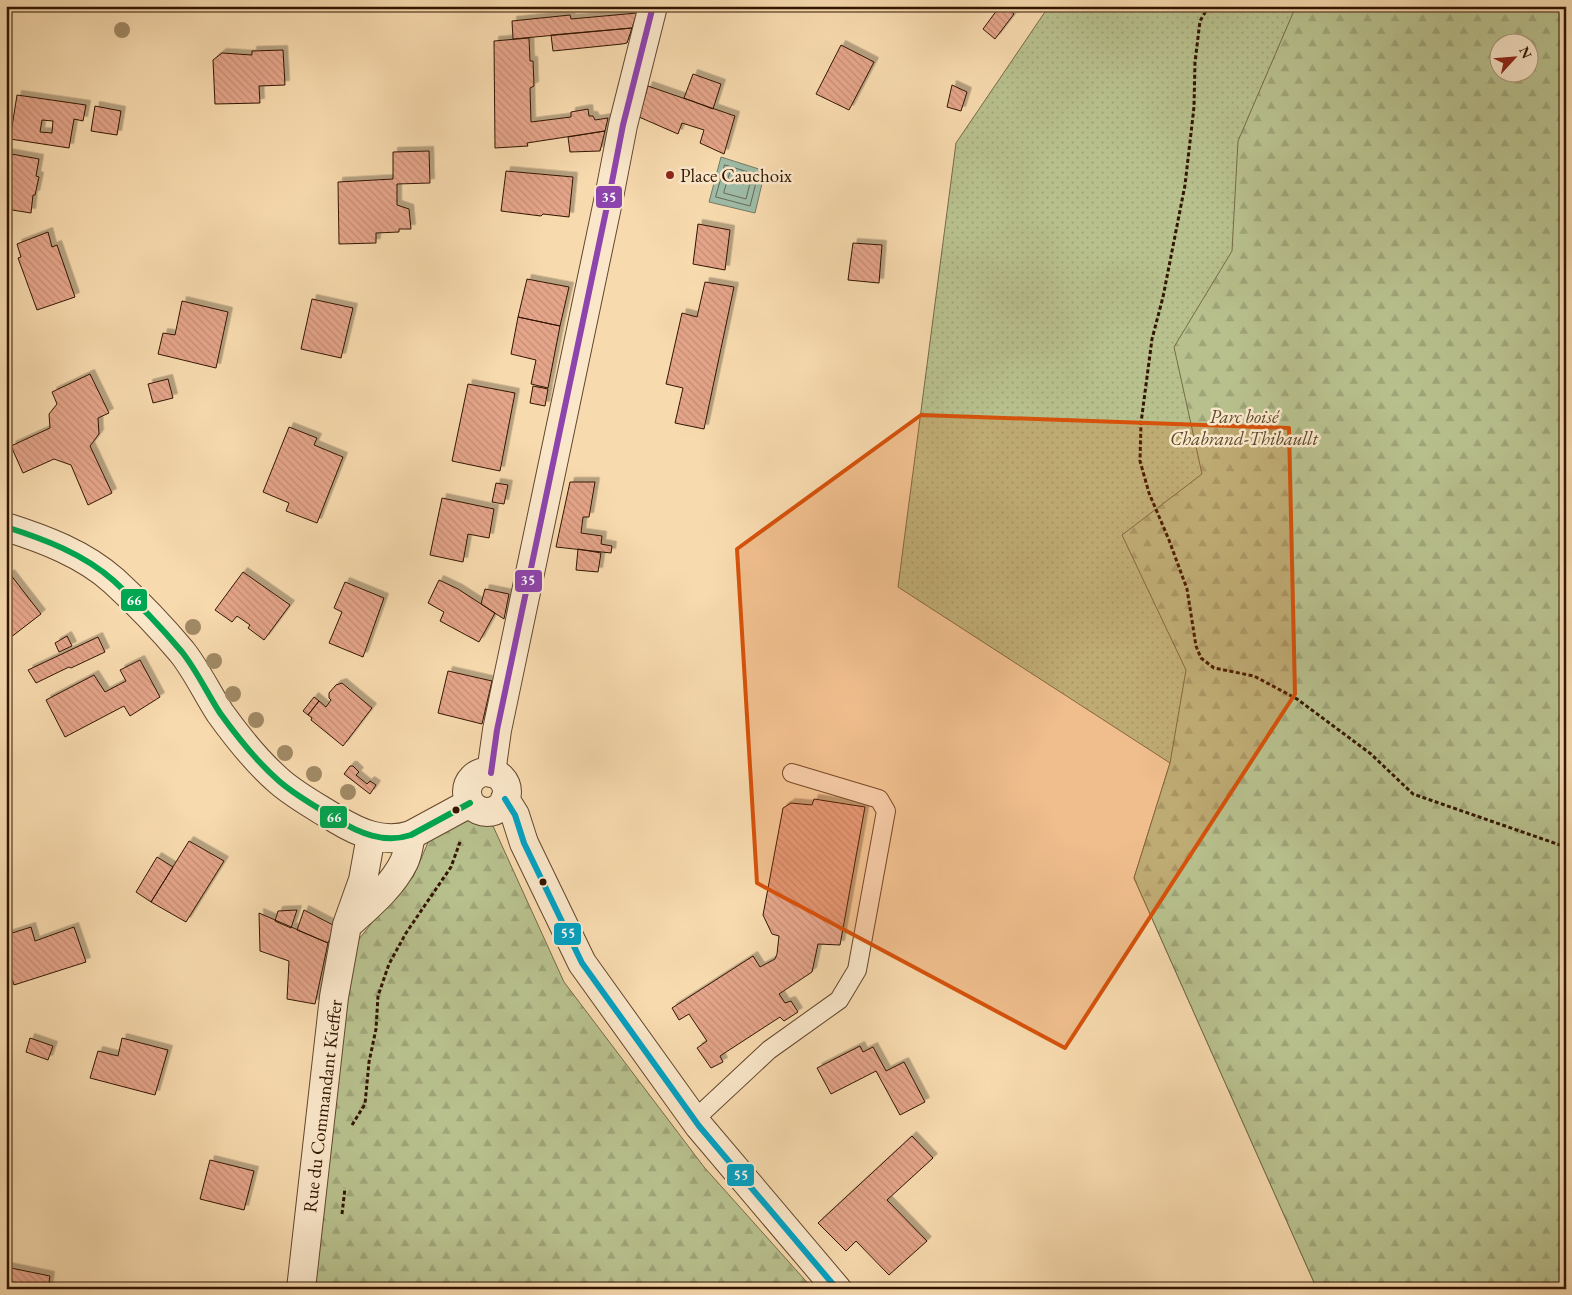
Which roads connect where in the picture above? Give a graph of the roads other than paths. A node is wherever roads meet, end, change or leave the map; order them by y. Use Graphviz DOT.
graph roads {
  1 [pos="653,6"];
  2 [pos="6,528"];
  3 [pos="792,773"];
  4 [pos="490,804"];
  5 [pos="410,835"];
  6 [pos="371,836"];
  7 [pos="347,925"];
  8 [pos="694,1120"];
  9 [pos="301,1289"];
  10 [pos="838,1289"];
  1 -- 4 [label="street"];
  2 -- 6 [label="street"];
  3 -- 8 [label="lane"];
  4 -- 5 [label="street"];
  4 -- 8 [label="street"];
  5 -- 6 [label="street"];
  5 -- 7 [label="street"];
  6 -- 7 [label="street, Rue du Commandant Kieffer"];
  7 -- 9 [label="street, Rue du Commandant Kieffer"];
  8 -- 10 [label="street"];
}
